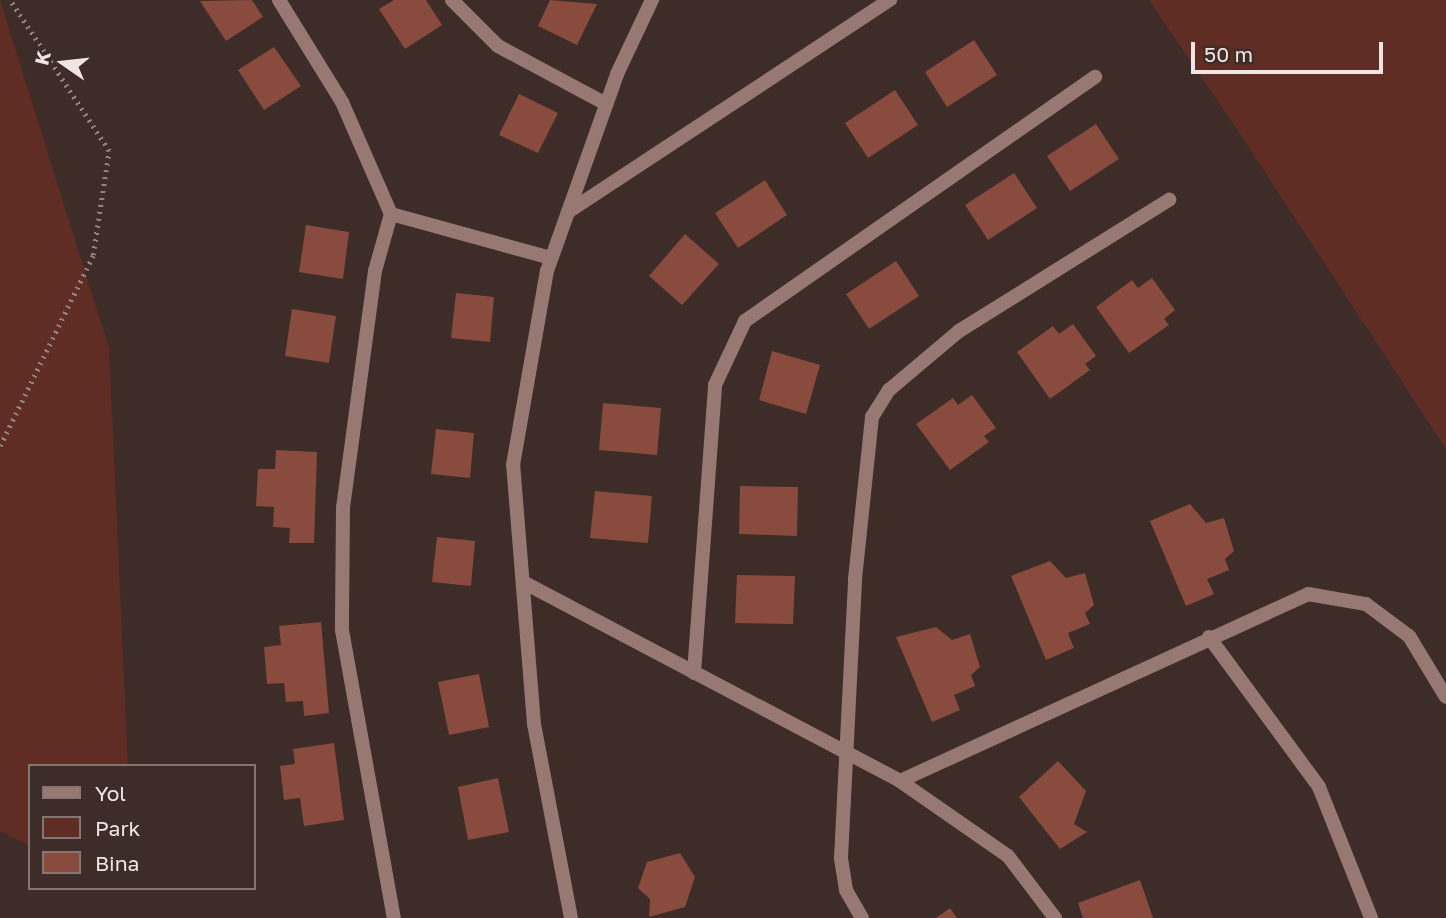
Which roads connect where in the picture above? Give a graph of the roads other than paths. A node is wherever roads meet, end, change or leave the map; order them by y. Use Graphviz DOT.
graph roads {
  1 [pos="278,0"];
  2 [pos="452,0"];
  3 [pos="652,0"];
  4 [pos="890,0"];
  5 [pos="1094,77"];
  6 [pos="606,104"];
  7 [pos="1169,200"];
  8 [pos="568,212"];
  9 [pos="391,215"];
  10 [pos="551,258"];
  11 [pos="523,582"];
  12 [pos="1209,636"];
  13 [pos="694,673"];
  14 [pos="1446,697"];
  15 [pos="849,754"];
  16 [pos="900,781"];
  17 [pos="394,918"];
  18 [pos="571,918"];
  19 [pos="862,918"];
  20 [pos="1055,918"];
  21 [pos="1371,918"];
  1 -- 9 [label="street"];
  2 -- 6 [label="street"];
  3 -- 6 [label="street"];
  4 -- 8 [label="street"];
  5 -- 13 [label="street"];
  6 -- 8 [label="street"];
  7 -- 15 [label="street"];
  8 -- 10 [label="street"];
  9 -- 10 [label="street"];
  9 -- 17 [label="street"];
  10 -- 11 [label="street"];
  11 -- 13 [label="street"];
  11 -- 18 [label="street"];
  12 -- 14 [label="street"];
  12 -- 16 [label="street"];
  12 -- 21 [label="street"];
  13 -- 15 [label="street"];
  15 -- 16 [label="street"];
  15 -- 19 [label="street"];
  16 -- 20 [label="street"];
}
